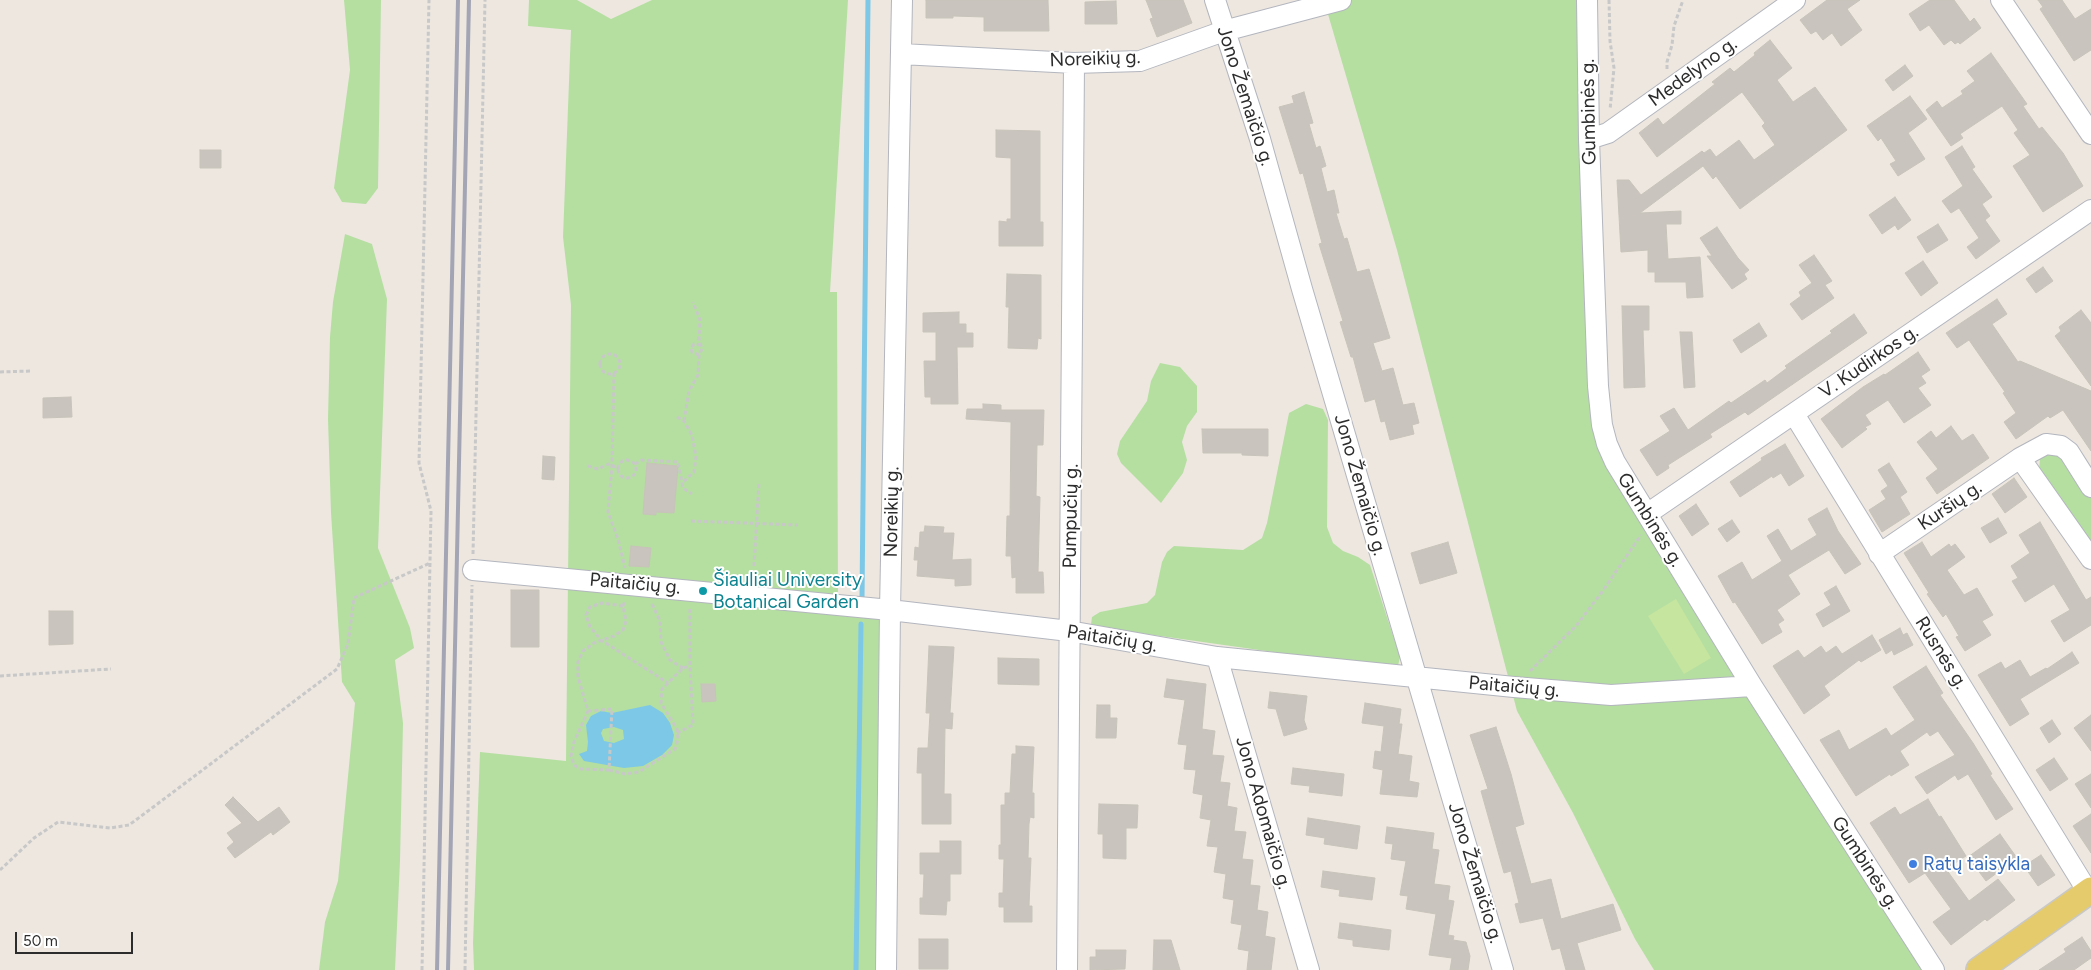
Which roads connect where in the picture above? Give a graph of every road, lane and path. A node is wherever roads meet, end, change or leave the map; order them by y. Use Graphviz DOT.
graph roads {
  1 [pos="430,0"];
  2 [pos="486,0"];
  3 [pos="902,0"];
  4 [pos="1215,0"];
  5 [pos="1341,0"];
  6 [pos="1587,0"];
  7 [pos="1609,0"];
  8 [pos="1683,0"];
  9 [pos="1795,0"];
  10 [pos="2001,0"];
  11 [pos="1224,31"];
  12 [pos="901,54"];
  13 [pos="1074,63"];
  14 [pos="1667,69"];
  15 [pos="1610,111"];
  16 [pos="2091,134"];
  17 [pos="1589,139"];
  18 [pos="2091,210"];
  19 [pos="693,302"];
  20 [pos="701,345"];
  21 [pos="699,355"];
  22 [pos="31,371"];
  23 [pos="0,372"];
  24 [pos="614,373"];
  25 [pos="1794,414"];
  26 [pos="678,417"];
  27 [pos="684,421"];
  28 [pos="2020,458"];
  29 [pos="635,464"];
  30 [pos="588,466"];
  31 [pos="612,466"];
  32 [pos="618,468"];
  33 [pos="759,482"];
  34 [pos="682,483"];
  35 [pos="2091,487"];
  36 [pos="692,494"];
  37 [pos="1647,514"];
  38 [pos="692,521"];
  39 [pos="757,524"];
  40 [pos="798,525"];
  41 [pos="1879,554"];
  42 [pos="2091,559"];
  43 [pos="430,563"];
  44 [pos="754,566"];
  45 [pos="473,570"];
  46 [pos="690,589"];
  47 [pos="627,591"];
  48 [pos="647,600"];
  49 [pos="623,606"];
  50 [pos="890,610"];
  51 [pos="1069,631"];
  52 [pos="601,640"];
  53 [pos="1217,657"];
  54 [pos="690,666"];
  55 [pos="683,668"];
  56 [pos="111,669"];
  57 [pos="0,676"];
  58 [pos="1416,678"];
  59 [pos="668,683"];
  60 [pos="1752,686"];
  61 [pos="1514,687"];
  62 [pos="588,711"];
  63 [pos="677,733"];
  64 [pos="609,769"];
  65 [pos="0,870"];
  66 [pos="2090,891"];
  67 [pos="422,970"];
  68 [pos="465,970"];
  69 [pos="886,970"];
  70 [pos="1067,970"];
  71 [pos="1309,970"];
  72 [pos="1504,970"];
  73 [pos="1934,970"];
  74 [pos="1979,970"];
  1 -- 43 [label="path"];
  2 -- 45 [label="path"];
  3 -- 12 [label="street, Noreikių g."];
  4 -- 11 [label="street, Jono Žemaičio g."];
  5 -- 11 [label="street, Noreikių g."];
  6 -- 17 [label="street, Gumbinės g."];
  7 -- 15 [label="path"];
  8 -- 14 [label="path"];
  9 -- 17 [label="street, Medelyno g."];
  10 -- 16 [label="street"];
  11 -- 13 [label="street, Noreikių g."];
  11 -- 58 [label="street, Jono Žemaičio g."];
  12 -- 13 [label="street, Noreikių g."];
  12 -- 50 [label="street, Noreikių g."];
  13 -- 51 [label="street, Pumpučių g."];
  17 -- 37 [label="street, Gumbinės g."];
  18 -- 25 [label="street, V. Kudirkos g."];
  19 -- 20 [label="path"];
  20 -- 21 [label="path"];
  20 -- 21 [label="path"];
  21 -- 27 [label="path"];
  22 -- 23 [label="path"];
  24 -- 24 [label="path"];
  24 -- 31 [label="path"];
  25 -- 37 [label="street, V. Kudirkos g."];
  25 -- 41 [label="street, Rusnės g."];
  26 -- 27 [label="path"];
  27 -- 34 [label="path"];
  28 -- 35 [label="street, Kuršių g."];
  28 -- 41 [label="street, Kuršių g."];
  28 -- 42 [label="street"];
  29 -- 32 [label="path"];
  29 -- 32 [label="path"];
  29 -- 34 [label="path"];
  30 -- 31 [label="path"];
  31 -- 32 [label="path"];
  31 -- 47 [label="path"];
  33 -- 39 [label="path"];
  34 -- 36 [label="path"];
  37 -- 60 [label="street, Gumbinės g."];
  37 -- 61 [label="path"];
  38 -- 39 [label="path"];
  39 -- 40 [label="path"];
  39 -- 44 [label="path"];
  41 -- 66 [label="street, Rusnės g."];
  43 -- 65 [label="path"];
  43 -- 67 [label="path"];
  45 -- 47 [label="street, Paitaičių g."];
  45 -- 68 [label="path"];
  46 -- 47 [label="street, Paitaičių g."];
  46 -- 50 [label="street, Paitaičių g."];
  46 -- 54 [label="path"];
  47 -- 49 [label="path"];
  48 -- 55 [label="path"];
  49 -- 52 [label="path"];
  49 -- 52 [label="path"];
  50 -- 51 [label="street, Paitaičių g."];
  50 -- 69 [label="street, Noreikių g."];
  51 -- 53 [label="street, Paitaičių g."];
  51 -- 70 [label="street, Pumpučių g."];
  52 -- 59 [label="path"];
  52 -- 62 [label="path"];
  53 -- 58 [label="street, Paitaičių g."];
  53 -- 71 [label="street, Jono Adomaičio g."];
  54 -- 55 [label="path"];
  54 -- 63 [label="path"];
  55 -- 59 [label="path"];
  56 -- 57 [label="path"];
  58 -- 61 [label="street, Paitaičių g."];
  58 -- 72 [label="street, Jono Žemaičio g."];
  59 -- 63 [label="path"];
  60 -- 61 [label="street, Paitaičių g."];
  60 -- 73 [label="street, Gumbinės g."];
  62 -- 64 [label="path"];
  62 -- 64 [label="path"];
  63 -- 64 [label="path"];
  66 -- 74 [label="main road"];
}
